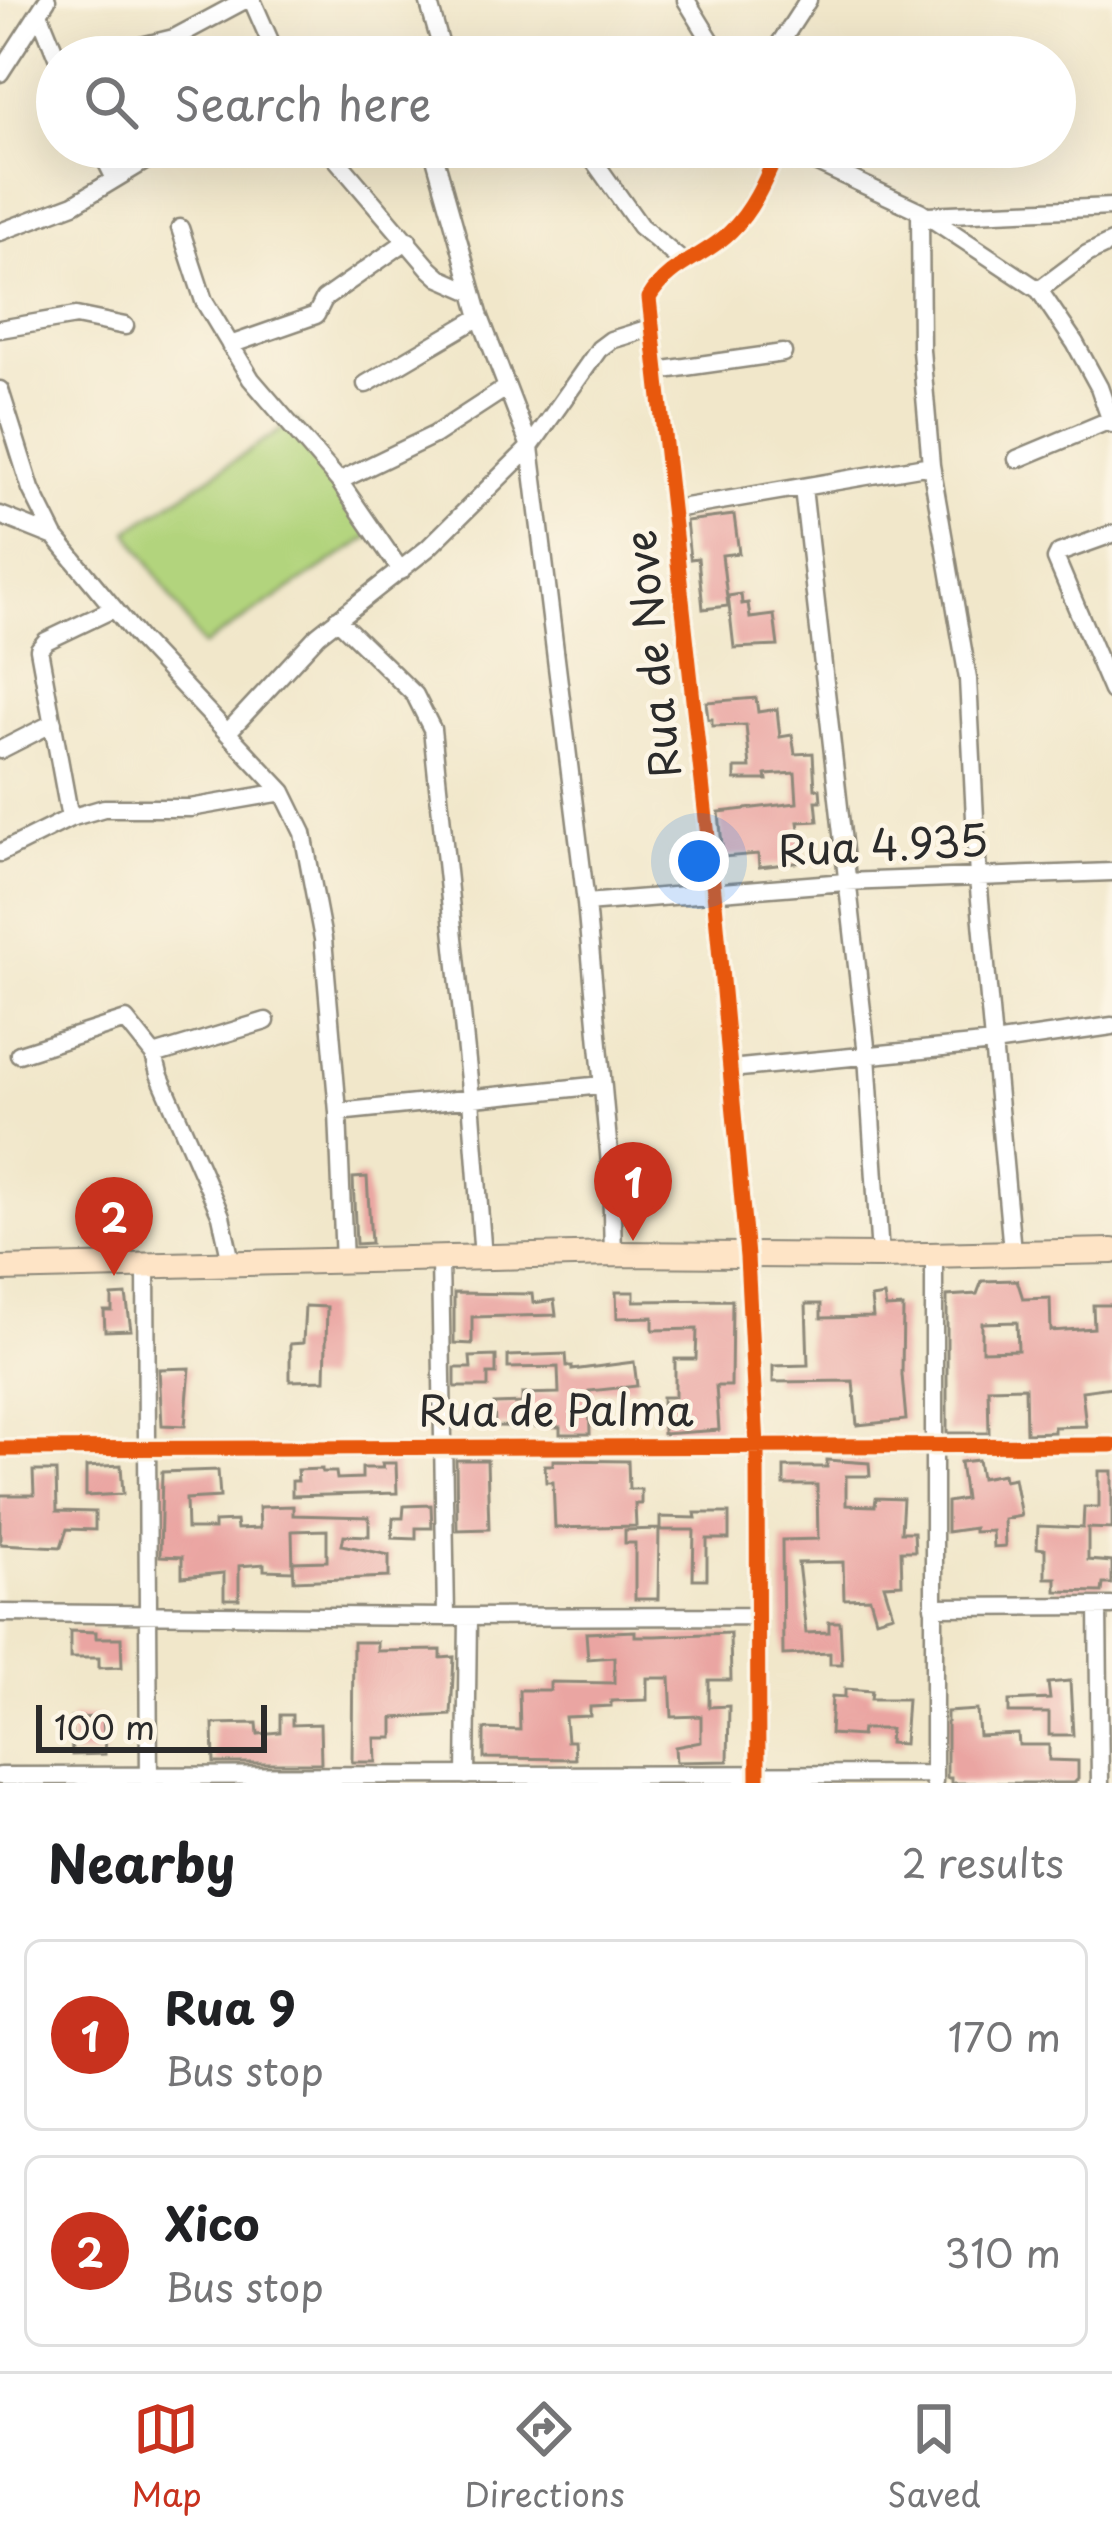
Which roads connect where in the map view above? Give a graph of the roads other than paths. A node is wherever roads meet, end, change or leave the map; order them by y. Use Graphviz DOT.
graph roads {
  1 [pos="249,0"];
  2 [pos="428,0"];
  3 [pos="686,0"];
  4 [pos="808,0"];
  5 [pos="44,6"];
  6 [pos="52,36"];
  7 [pos="178,36"];
  8 [pos="267,36"];
  9 [pos="438,36"];
  10 [pos="708,36"];
  11 [pos="785,36"];
  12 [pos="4,62"];
  13 [pos="110,168"];
  14 [pos="132,168"];
  15 [pos="345,168"];
  16 [pos="438,168"];
  17 [pos="599,168"];
  18 [pos="771,168"];
  19 [pos="827,168"];
  20 [pos="115,178"];
  21 [pos="1112,207"];
  22 [pos="922,213"];
  23 [pos="180,228"];
  24 [pos="0,232"];
  25 [pos="408,240"];
  26 [pos="1112,242"];
  27 [pos="683,262"];
  28 [pos="1039,290"];
  29 [pos="472,292"];
  30 [pos="480,316"];
  31 [pos="125,326"];
  32 [pos="0,328"];
  33 [pos="650,328"];
  34 [pos="230,345"];
  35 [pos="783,353"];
  36 [pos="657,371"];
  37 [pos="367,384"];
  38 [pos="1105,385"];
  39 [pos="506,388"];
  40 [pos="0,390"];
  41 [pos="1111,422"];
  42 [pos="530,447"];
  43 [pos="1017,459"];
  44 [pos="931,465"];
  45 [pos="339,481"];
  46 [pos="803,488"];
  47 [pos="674,509"];
  48 [pos="0,515"];
  49 [pos="1112,534"];
  50 [pos="56,537"];
  51 [pos="401,571"];
  52 [pos="113,609"];
  53 [pos="337,619"];
  54 [pos="1112,692"];
  55 [pos="53,723"];
  56 [pos="228,732"];
  57 [pos="0,750"];
  58 [pos="283,792"];
  59 [pos="70,818"];
  60 [pos="0,854"];
  61 [pos="1112,872"];
  62 [pos="978,878"];
  63 [pos="845,883"];
  64 [pos="714,892"];
  65 [pos="586,903"];
  66 [pos="266,1021"];
  67 [pos="1112,1026"];
  68 [pos="993,1043"];
  69 [pos="19,1054"];
  70 [pos="154,1055"];
  71 [pos="867,1055"];
  72 [pos="730,1069"];
  73 [pos="602,1085"];
  74 [pos="471,1099"];
  75 [pos="338,1112"];
  76 [pos="1012,1251"];
  77 [pos="1112,1251"];
  78 [pos="613,1254"];
  79 [pos="934,1254"];
  80 [pos="880,1256"];
  81 [pos="747,1257"];
  82 [pos="483,1258"];
  83 [pos="440,1259"];
  84 [pos="344,1263"];
  85 [pos="232,1266"];
  86 [pos="146,1268"];
  87 [pos="0,1269"];
  88 [pos="1112,1445"];
  89 [pos="757,1446"];
  90 [pos="147,1447"];
  91 [pos="445,1448"];
  92 [pos="933,1448"];
  93 [pos="0,1449"];
  94 [pos="1105,1606"];
  95 [pos="933,1607"];
  96 [pos="0,1612"];
  97 [pos="147,1615"];
  98 [pos="755,1616"];
  99 [pos="446,1618"];
  100 [pos="468,1618"];
  101 [pos="0,1776"];
  102 [pos="466,1776"];
  103 [pos="149,1778"];
  104 [pos="41,1779"];
  105 [pos="308,1779"];
  106 [pos="587,1779"];
  107 [pos="934,1779"];
  108 [pos="758,1780"];
  109 [pos="1100,1783"];
  1 -- 7 [label="street"];
  1 -- 8 [label="street"];
  2 -- 9 [label="street"];
  3 -- 10 [label="street"];
  4 -- 11 [label="street"];
  5 -- 6 [label="street"];
  5 -- 12 [label="street"];
  13 -- 20 [label="street"];
  14 -- 20 [label="street"];
  15 -- 25 [label="street"];
  16 -- 29 [label="street"];
  17 -- 27 [label="street"];
  18 -- 27 [label="street, Rua de Nove"];
  19 -- 22 [label="street"];
  20 -- 24 [label="street"];
  21 -- 22 [label="street"];
  22 -- 28 [label="street"];
  22 -- 44 [label="street"];
  23 -- 34 [label="street"];
  25 -- 29 [label="street"];
  25 -- 34 [label="street"];
  26 -- 28 [label="street"];
  27 -- 33 [label="street, Rua de Nove"];
  28 -- 38 [label="street"];
  29 -- 30 [label="street"];
  30 -- 37 [label="street"];
  30 -- 39 [label="street"];
  31 -- 32 [label="street"];
  33 -- 36 [label="street, Rua de Nove"];
  33 -- 42 [label="street"];
  34 -- 45 [label="street"];
  35 -- 36 [label="street"];
  36 -- 47 [label="street, Rua de Nove"];
  38 -- 41 [label="street"];
  39 -- 42 [label="street"];
  39 -- 45 [label="street"];
  40 -- 50 [label="street"];
  41 -- 43 [label="street"];
  42 -- 51 [label="street"];
  42 -- 65 [label="street"];
  44 -- 46 [label="street"];
  44 -- 62 [label="street"];
  45 -- 51 [label="street"];
  46 -- 47 [label="street"];
  46 -- 63 [label="street"];
  47 -- 64 [label="street, Rua de Nove"];
  48 -- 50 [label="street"];
  49 -- 54 [label="street"];
  50 -- 52 [label="street"];
  51 -- 53 [label="street"];
  52 -- 55 [label="street"];
  52 -- 56 [label="street"];
  53 -- 56 [label="street"];
  53 -- 74 [label="street"];
  55 -- 57 [label="street"];
  55 -- 59 [label="street"];
  56 -- 58 [label="street"];
  58 -- 59 [label="street"];
  58 -- 75 [label="street"];
  59 -- 60 [label="street"];
  61 -- 62 [label="street, Rua 4.935"];
  62 -- 63 [label="street, Rua 4.935"];
  62 -- 68 [label="street"];
  63 -- 64 [label="street, Rua 4.935"];
  63 -- 71 [label="street"];
  64 -- 65 [label="street, Rua 4.935"];
  64 -- 72 [label="street, Rua de Nove"];
  65 -- 73 [label="street"];
  66 -- 70 [label="street"];
  67 -- 68 [label="street"];
  68 -- 71 [label="street"];
  68 -- 76 [label="street"];
  69 -- 70 [label="street"];
  70 -- 85 [label="street"];
  71 -- 72 [label="street"];
  71 -- 80 [label="street"];
  72 -- 81 [label="street, Rua de Nove"];
  73 -- 74 [label="street"];
  73 -- 78 [label="street"];
  74 -- 75 [label="street"];
  74 -- 82 [label="street"];
  75 -- 84 [label="street"];
  76 -- 77 [label="main road"];
  76 -- 79 [label="main road"];
  78 -- 81 [label="main road"];
  78 -- 82 [label="main road"];
  79 -- 80 [label="main road"];
  79 -- 92 [label="street"];
  80 -- 81 [label="main road"];
  81 -- 89 [label="street, Rua de Nove"];
  82 -- 83 [label="main road"];
  83 -- 84 [label="main road"];
  83 -- 91 [label="street"];
  84 -- 85 [label="main road"];
  85 -- 86 [label="main road"];
  86 -- 87 [label="main road"];
  86 -- 90 [label="street"];
  88 -- 92 [label="street, Rua de Palma"];
  89 -- 91 [label="street, Rua de Palma"];
  89 -- 92 [label="street, Rua de Palma"];
  89 -- 98 [label="street, Rua de Nove"];
  90 -- 91 [label="street, Rua de Palma"];
  90 -- 93 [label="street, Rua de Palma"];
  90 -- 97 [label="street"];
  91 -- 99 [label="street"];
  92 -- 95 [label="street"];
  94 -- 95 [label="street"];
  94 -- 109 [label="street"];
  95 -- 107 [label="street"];
  96 -- 97 [label="street"];
  97 -- 99 [label="street"];
  97 -- 103 [label="street"];
  98 -- 100 [label="street"];
  98 -- 108 [label="street, Rua de Nove"];
  99 -- 100 [label="street"];
  100 -- 102 [label="street"];
  101 -- 104 [label="street"];
  102 -- 105 [label="street"];
  102 -- 106 [label="street"];
  103 -- 104 [label="street"];
  103 -- 105 [label="street"];
  106 -- 108 [label="street"];
  107 -- 108 [label="street"];
}
